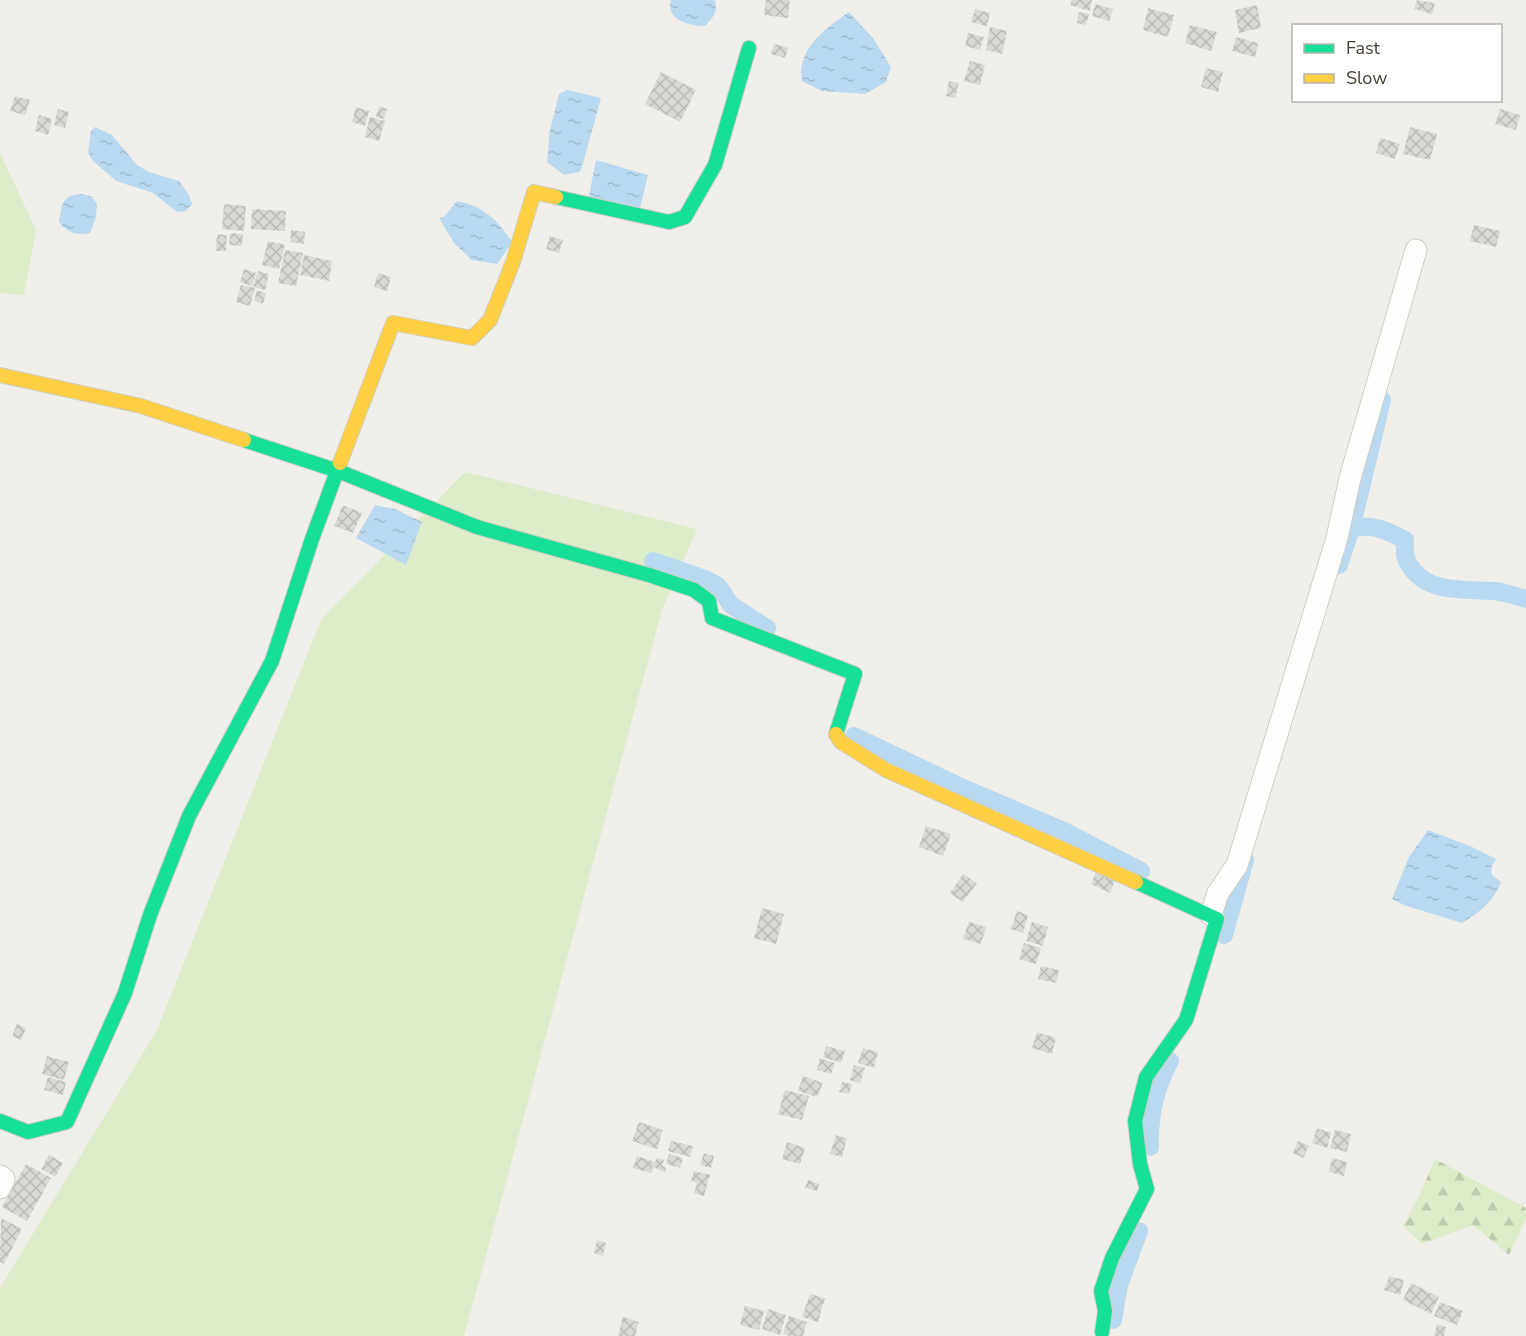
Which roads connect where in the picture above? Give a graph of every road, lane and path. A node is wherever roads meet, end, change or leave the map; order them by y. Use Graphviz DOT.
graph roads {
  1 [pos="749,48"];
  2 [pos="1416,250"];
  3 [pos="0,375"];
  4 [pos="338,471"];
  5 [pos="1211,916"];
  6 [pos="0,1121"];
  7 [pos="0,1176"];
  8 [pos="0,1188"];
  9 [pos="1102,1332"];
  1 -- 4 [label="street"];
  2 -- 5 [label="street"];
  3 -- 4 [label="street"];
  4 -- 5 [label="street"];
  4 -- 6 [label="street"];
  5 -- 9 [label="street"];
  7 -- 8 [label="street"];
}
